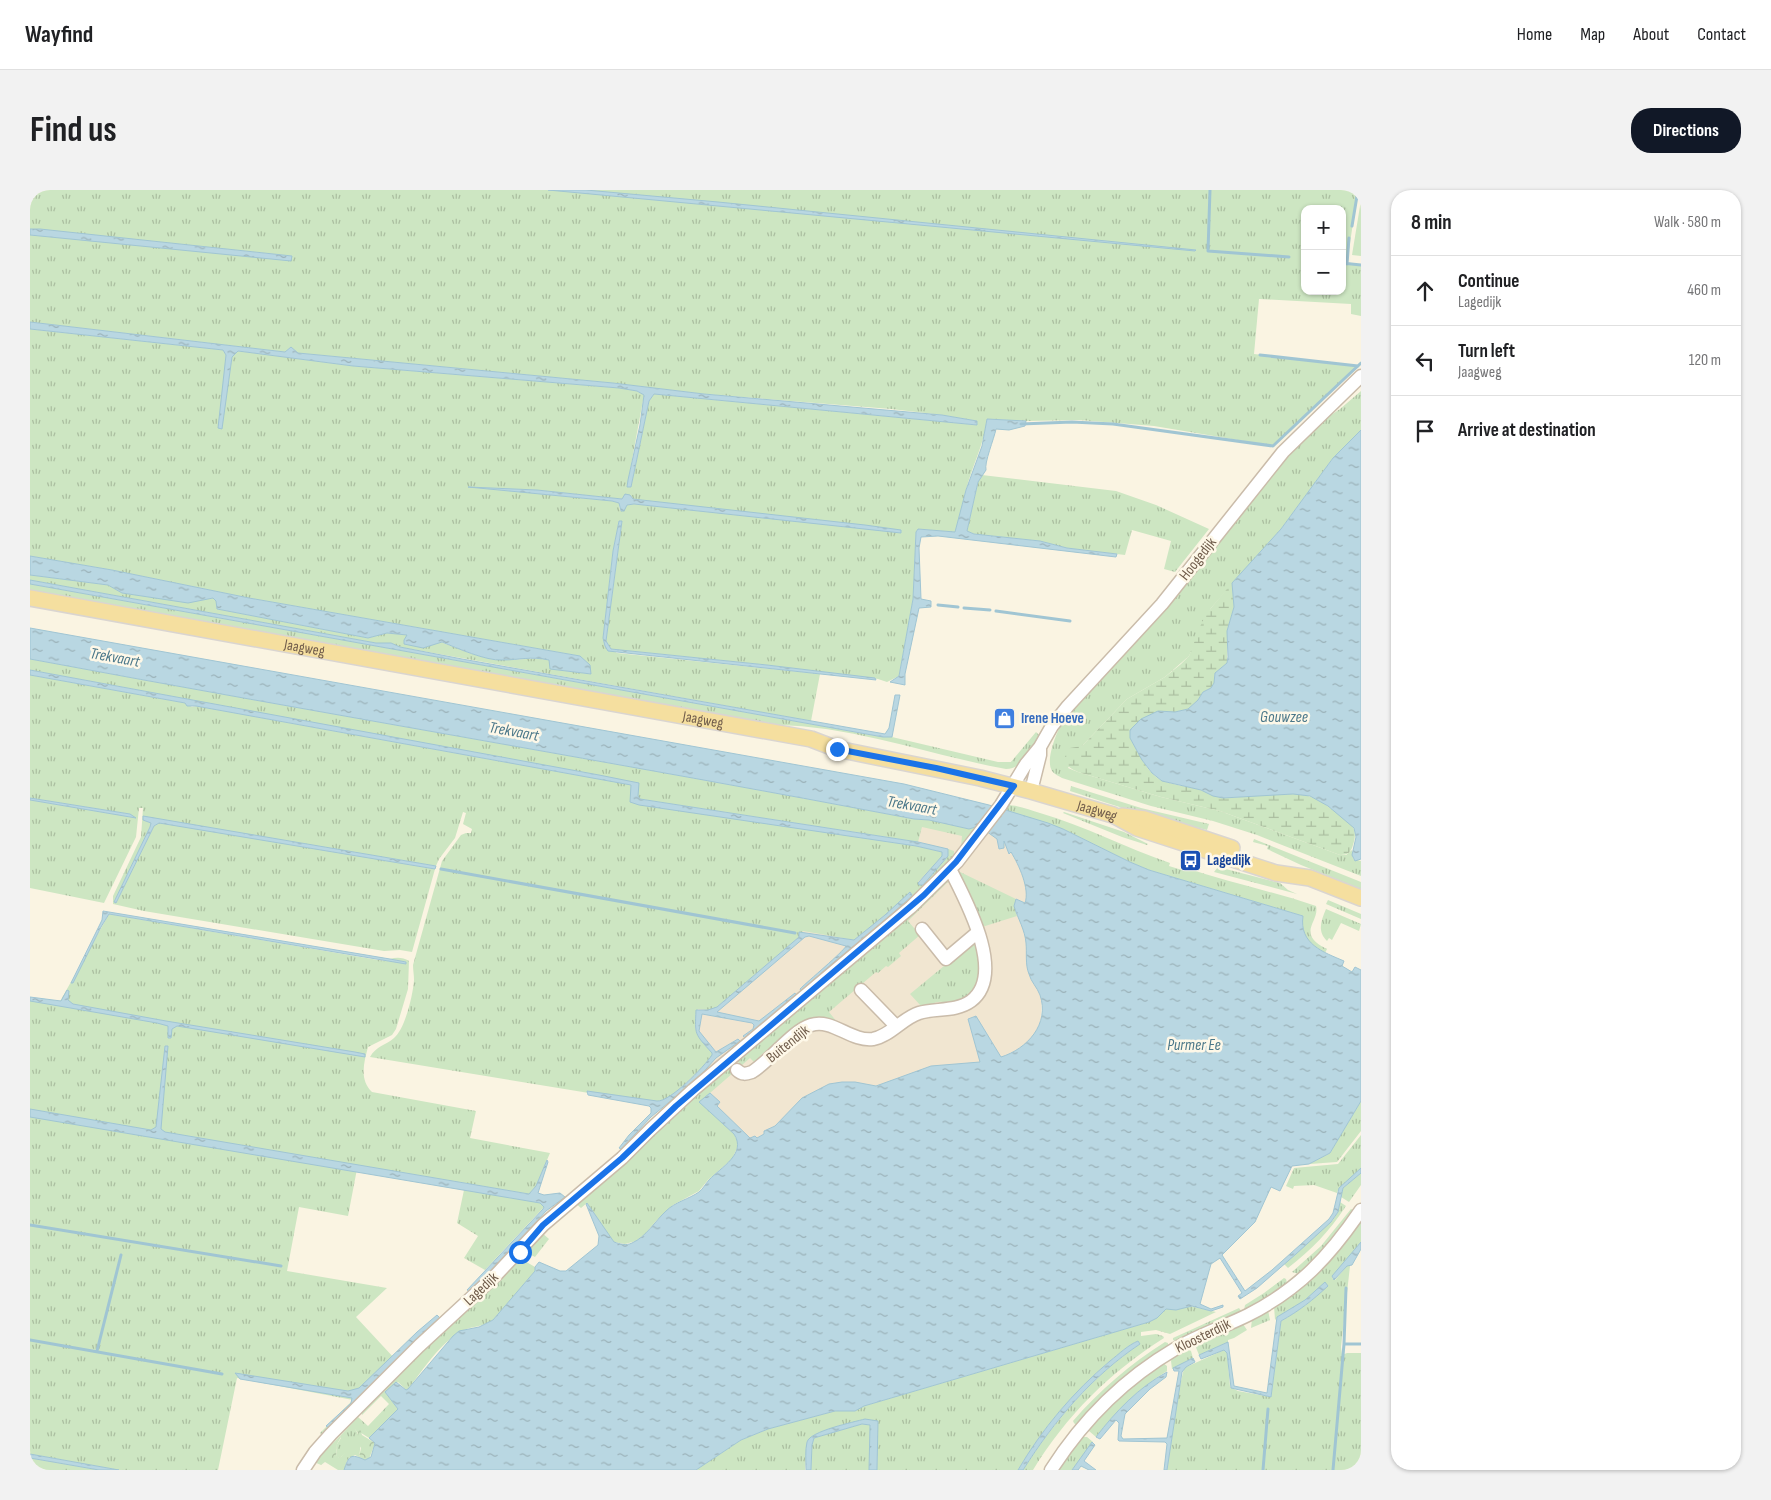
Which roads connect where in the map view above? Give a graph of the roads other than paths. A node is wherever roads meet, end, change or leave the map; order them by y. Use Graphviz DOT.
graph roads {
  1 [pos="1361,376"];
  2 [pos="30,598"];
  3 [pos="1040,747"];
  4 [pos="1014,786"];
  5 [pos="1031,790"];
  6 [pos="950,869"];
  7 [pos="1361,898"];
  8 [pos="922,930"];
  9 [pos="978,932"];
  10 [pos="861,990"];
  11 [pos="896,1026"];
  12 [pos="737,1070"];
  13 [pos="1361,1210"];
  14 [pos="303,1470"];
  15 [pos="1051,1470"];
  1 -- 3 [label="street, Hoogedijk"];
  2 -- 4 [label="main road, Jaagweg"];
  3 -- 4 [label="street, Hoogedijk"];
  3 -- 5 [label="street, Hoogedijk"];
  4 -- 5 [label="main road, Jaagweg"];
  4 -- 6 [label="street, Lagedijk"];
  5 -- 7 [label="main road, Jaagweg"];
  6 -- 9 [label="street, Buitendijk"];
  6 -- 14 [label="street, Lagedijk"];
  8 -- 9 [label="street"];
  9 -- 11 [label="street, Buitendijk"];
  10 -- 11 [label="street"];
  11 -- 12 [label="street, Buitendijk"];
  13 -- 15 [label="street, Kloosterdijk"];
}
